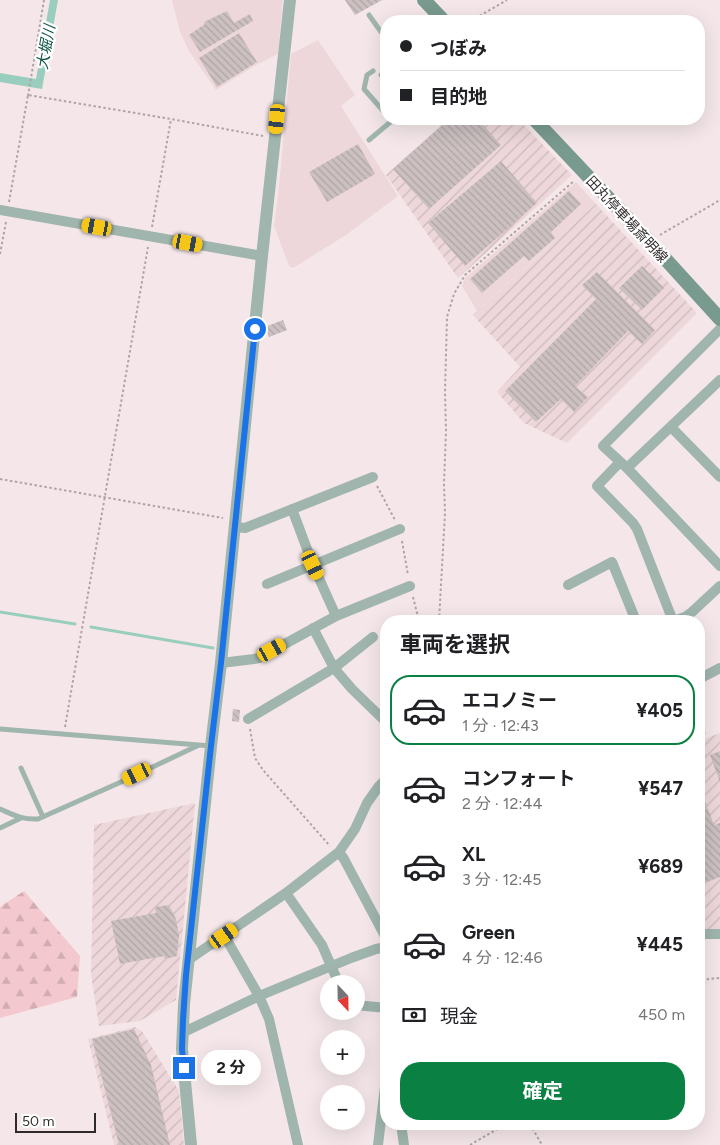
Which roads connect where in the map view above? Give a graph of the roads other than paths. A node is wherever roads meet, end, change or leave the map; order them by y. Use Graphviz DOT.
graph roads {
  1 [pos="290,0"];
  2 [pos="424,0"];
  3 [pos="369,15"];
  4 [pos="438,15"];
  5 [pos="380,31"];
  6 [pos="373,71"];
  7 [pos="380,107"];
  8 [pos="385,125"];
  9 [pos="540,125"];
  10 [pos="369,140"];
  11 [pos="5,208"];
  12 [pos="262,256"];
  13 [pos="720,319"];
  14 [pos="720,328"];
  15 [pos="719,384"];
  16 [pos="671,427"];
  17 [pos="623,465"];
  18 [pos="373,477"];
  19 [pos="720,477"];
  20 [pos="292,509"];
  21 [pos="235,524"];
  22 [pos="400,528"];
  23 [pos="313,565"];
  24 [pos="720,566"];
  25 [pos="267,584"];
  26 [pos="568,585"];
  27 [pos="410,586"];
  28 [pos="720,586"];
  29 [pos="634,615"];
  30 [pos="671,615"];
  31 [pos="687,615"];
  32 [pos="336,616"];
  33 [pos="313,628"];
  34 [pos="373,637"];
  35 [pos="221,663"];
  36 [pos="334,668"];
  37 [pos="720,668"];
  38 [pos="705,676"];
  39 [pos="380,716"];
  40 [pos="248,719"];
  41 [pos="0,729"];
  42 [pos="205,745"];
  43 [pos="21,768"];
  44 [pos="380,785"];
  45 [pos="0,809"];
  46 [pos="43,817"];
  47 [pos="21,818"];
  48 [pos="0,828"];
  49 [pos="339,852"];
  50 [pos="286,893"];
  51 [pos="380,927"];
  52 [pos="705,934"];
  53 [pos="720,934"];
  54 [pos="224,936"];
  55 [pos="380,948"];
  56 [pos="188,960"];
  57 [pos="332,966"];
  58 [pos="336,975"];
  59 [pos="259,996"];
  60 [pos="365,1006"];
  61 [pos="380,1007"];
  62 [pos="182,1033"];
  63 [pos="380,1128"];
  64 [pos="402,1130"];
  65 [pos="191,1145"];
  66 [pos="298,1145"];
  67 [pos="378,1145"];
  68 [pos="404,1145"];
  1 -- 12 [label="street"];
  2 -- 4 [label="main road"];
  3 -- 5 [label="lane"];
  6 -- 7 [label="lane"];
  8 -- 10 [label="lane"];
  9 -- 13 [label="main road, 田丸停車場斎明線"];
  11 -- 12 [label="street"];
  12 -- 21 [label="street"];
  14 -- 17 [label="street"];
  15 -- 16 [label="street"];
  16 -- 17 [label="street"];
  16 -- 19 [label="street"];
  17 -- 24 [label="street"];
  17 -- 30 [label="street"];
  18 -- 20 [label="street"];
  20 -- 21 [label="street"];
  20 -- 23 [label="street"];
  21 -- 35 [label="street"];
  22 -- 23 [label="street"];
  23 -- 25 [label="street"];
  23 -- 32 [label="street"];
  26 -- 29 [label="street"];
  27 -- 32 [label="street"];
  28 -- 31 [label="street"];
  32 -- 33 [label="street"];
  33 -- 35 [label="street"];
  33 -- 36 [label="street"];
  34 -- 36 [label="street"];
  35 -- 42 [label="street"];
  36 -- 39 [label="street"];
  36 -- 40 [label="street"];
  37 -- 38 [label="street"];
  41 -- 42 [label="lane"];
  42 -- 46 [label="lane"];
  42 -- 56 [label="street"];
  43 -- 46 [label="lane"];
  44 -- 49 [label="street"];
  45 -- 47 [label="lane"];
  46 -- 47 [label="lane"];
  47 -- 48 [label="lane"];
  49 -- 50 [label="street"];
  49 -- 51 [label="street"];
  50 -- 54 [label="street"];
  50 -- 57 [label="street"];
  52 -- 53 [label="street"];
  54 -- 56 [label="street"];
  54 -- 59 [label="street"];
  55 -- 57 [label="street"];
  56 -- 62 [label="street"];
  57 -- 58 [label="street"];
  57 -- 59 [label="street"];
  59 -- 62 [label="street"];
  59 -- 66 [label="street"];
  60 -- 61 [label="street"];
  62 -- 65 [label="street"];
  63 -- 67 [label="street"];
  64 -- 68 [label="street"];
}
